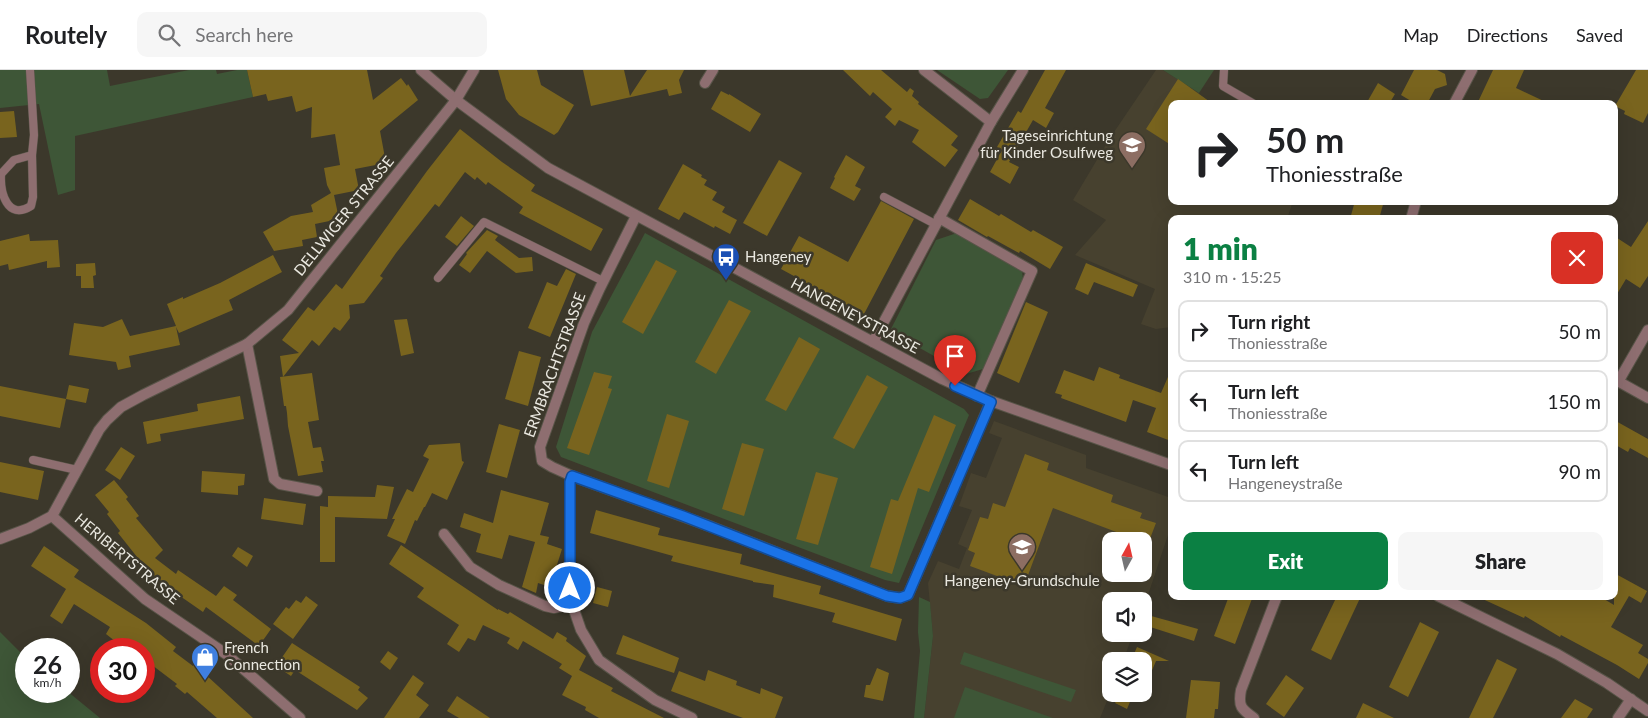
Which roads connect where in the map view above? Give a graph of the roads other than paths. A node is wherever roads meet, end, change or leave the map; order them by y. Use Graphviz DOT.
graph roads {
  1 [pos="30,70"];
  2 [pos="421,70"];
  3 [pos="474,70"];
  4 [pos="713,70"];
  5 [pos="924,70"];
  6 [pos="1023,70"];
  7 [pos="1224,70"];
  8 [pos="1472,70"];
  9 [pos="705,83"];
  10 [pos="456,100"];
  11 [pos="1247,100"];
  12 [pos="1456,100"];
  13 [pos="991,122"];
  14 [pos="32,155"];
  15 [pos="884,197"];
  16 [pos="636,216"];
  17 [pos="937,221"];
  18 [pos="438,278"];
  19 [pos="603,281"];
  20 [pos="1648,330"];
  21 [pos="873,342"];
  22 [pos="247,344"];
  23 [pos="1618,377"];
  24 [pos="1618,381"];
  25 [pos="977,396"];
  26 [pos="1648,398"];
  27 [pos="991,402"];
  28 [pos="33,460"];
  29 [pos="1168,464"];
  30 [pos="77,470"];
  31 [pos="572,476"];
  32 [pos="317,491"];
  33 [pos="52,516"];
  34 [pos="444,534"];
  35 [pos="0,540"];
  36 [pos="1275,600"];
  37 [pos="1446,600"];
  38 [pos="572,604"];
  39 [pos="1631,699"];
  40 [pos="1648,711"];
  41 [pos="300,718"];
  42 [pos="692,718"];
  43 [pos="1254,718"];
  44 [pos="1618,718"];
  1 -- 14 [label="lane"];
  2 -- 10 [label="street, HANGENEYSTRASSE"];
  3 -- 10 [label="street, DELLWIGER STRASSE"];
  4 -- 9 [label="street"];
  5 -- 13 [label="street"];
  6 -- 13 [label="street"];
  7 -- 11 [label="lane"];
  8 -- 12 [label="street"];
  10 -- 16 [label="street, HANGENEYSTRASSE"];
  10 -- 22 [label="street, DELLWIGER STRASSE"];
  13 -- 17 [label="street"];
  14 -- 14 [label="lane"];
  15 -- 17 [label="lane"];
  16 -- 19 [label="street, ERMBRACHTSTRASSE"];
  16 -- 21 [label="street, HANGENEYSTRASSE"];
  17 -- 21 [label="street"];
  17 -- 25 [label="street"];
  18 -- 19 [label="lane"];
  19 -- 31 [label="street, ERMBRACHTSTRASSE"];
  20 -- 23 [label="street"];
  21 -- 25 [label="street, HANGENEYSTRASSE"];
  22 -- 30 [label="street, DELLWIGER STRASSE"];
  22 -- 32 [label="street"];
  24 -- 26 [label="street"];
  25 -- 27 [label="street, HANGENEYSTRASSE"];
  27 -- 29 [label="street, HANGENEYSTRASSE"];
  27 -- 31 [label="street"];
  28 -- 30 [label="lane"];
  30 -- 33 [label="street, DELLWIGER STRASSE"];
  31 -- 38 [label="street"];
  33 -- 35 [label="street"];
  33 -- 41 [label="street, HERIBERTSTRASSE"];
  34 -- 38 [label="street"];
  36 -- 43 [label="street"];
  37 -- 39 [label="street"];
  38 -- 42 [label="street"];
  39 -- 40 [label="street"];
  39 -- 44 [label="street"];
}
